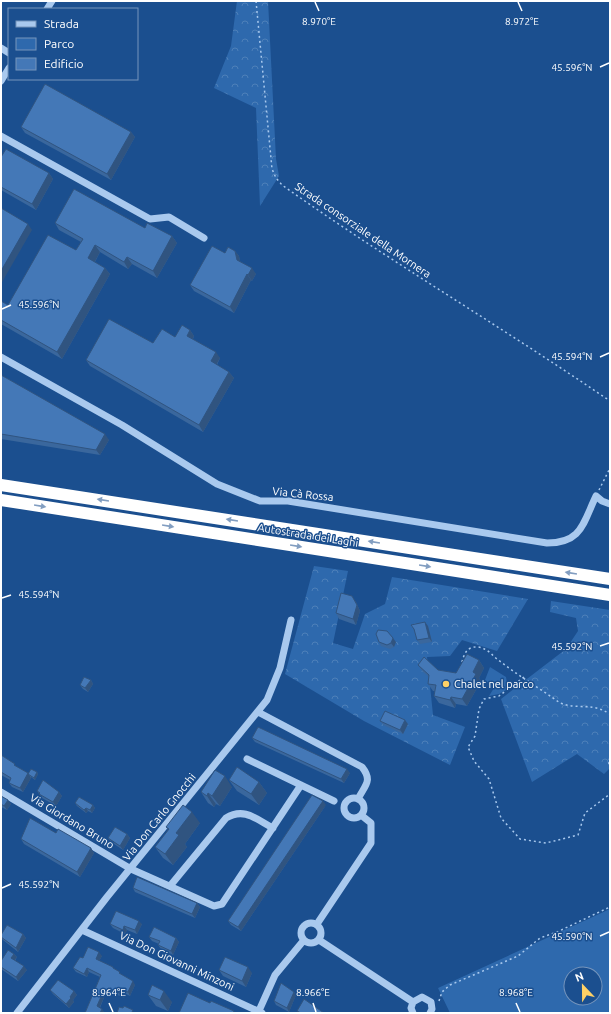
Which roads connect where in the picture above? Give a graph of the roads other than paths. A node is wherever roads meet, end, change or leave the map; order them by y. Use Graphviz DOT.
graph roads {
  1 [pos="8,70"];
  2 [pos="1,81"];
  3 [pos="1,136"];
  4 [pos="204,238"];
  5 [pos="1,357"];
  6 [pos="1,485"];
  7 [pos="1,500"];
  8 [pos="610,504"];
  9 [pos="610,579"];
  10 [pos="610,595"];
  11 [pos="292,620"];
  12 [pos="258,712"];
  13 [pos="247,759"];
  14 [pos="301,785"];
  15 [pos="1,792"];
  16 [pos="358,799"];
  17 [pos="334,801"];
  18 [pos="361,815"];
  19 [pos="273,828"];
  20 [pos="131,869"];
  21 [pos="170,886"];
  22 [pos="316,924"];
  23 [pos="82,930"];
  24 [pos="304,940"];
  25 [pos="319,940"];
  26 [pos="413,1002"];
  27 [pos="260,1012"];
  28 [pos="19,1013"];
  29 [pos="413,1013"];
  30 [pos="430,1013"];
  1 -- 2 [label="street"];
  3 -- 4 [label="street"];
  5 -- 8 [label="street, Via Cà Rossa"];
  9 -- 6 [label="highway, Autostrada dei Laghi, one-way"];
  7 -- 10 [label="highway, Autostrada dei Laghi, one-way"];
  11 -- 12 [label="street, Via Don Carlo Gnocchi"];
  12 -- 16 [label="street"];
  12 -- 20 [label="street, Via Don Carlo Gnocchi"];
  13 -- 14 [label="street"];
  14 -- 17 [label="street"];
  14 -- 19 [label="street, Via Giordano Bruno"];
  15 -- 20 [label="street, Via Giordano Bruno"];
  16 -- 18 [label="street"];
  16 -- 18 [label="street"];
  18 -- 22 [label="street"];
  19 -- 21 [label="street"];
  19 -- 21 [label="street, Via Giordano Bruno"];
  20 -- 21 [label="street, Via Giordano Bruno"];
  20 -- 23 [label="street, Via Don Carlo Gnocchi"];
  22 -- 24 [label="street"];
  22 -- 25 [label="street"];
  23 -- 27 [label="street, Via Don Giovanni Minzoni"];
  23 -- 28 [label="street, Via Don Carlo Gnocchi"];
  24 -- 25 [label="street"];
  24 -- 27 [label="street"];
  25 -- 26 [label="street"];
  26 -- 29 [label="street"];
  26 -- 30 [label="street"];
}
